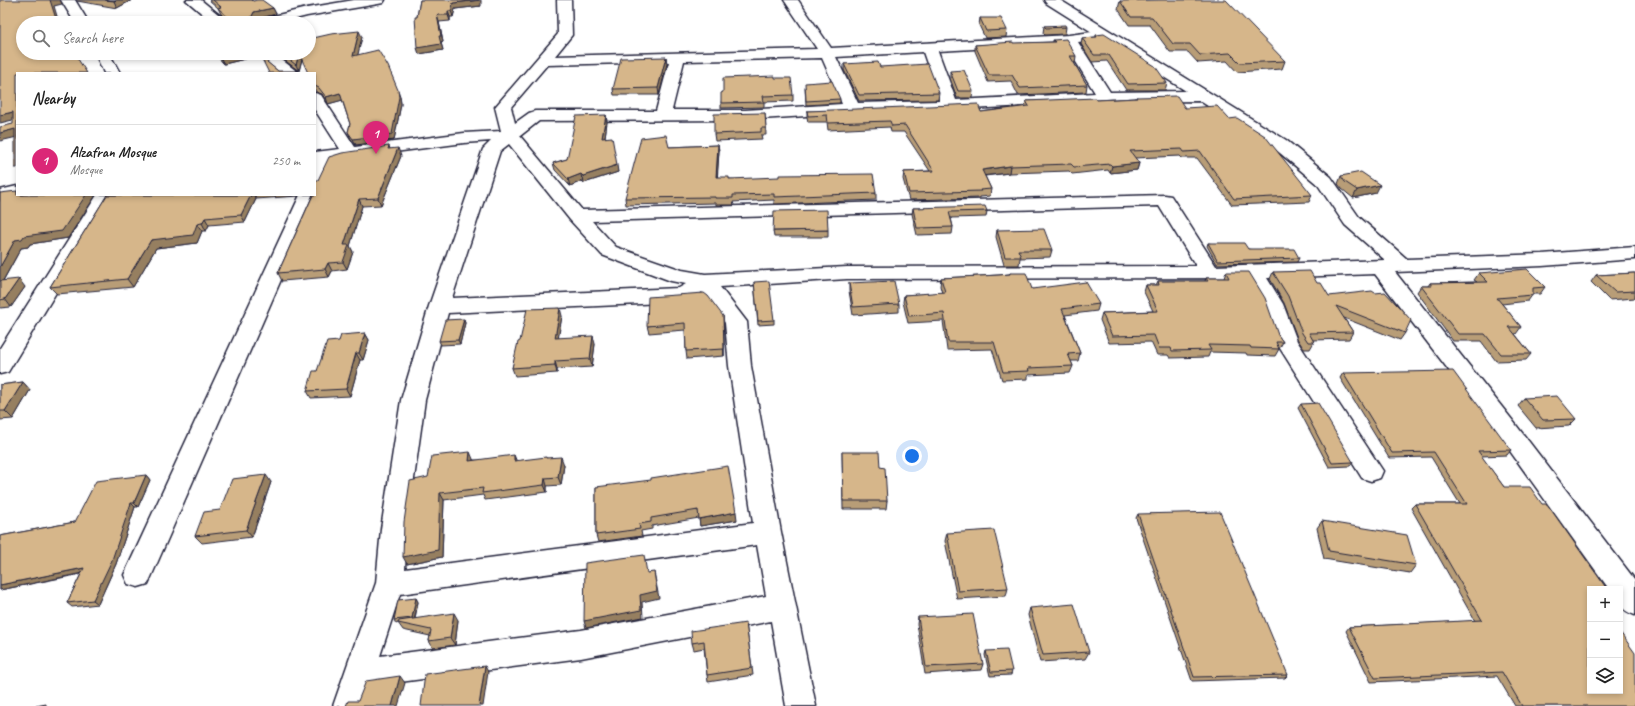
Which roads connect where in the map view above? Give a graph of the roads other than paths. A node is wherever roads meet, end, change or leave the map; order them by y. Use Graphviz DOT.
graph roads {
  1 [pos="68,0"];
  2 [pos="193,0"];
  3 [pos="378,0"];
  4 [pos="564,0"];
  5 [pos="791,0"];
  6 [pos="1051,0"];
  7 [pos="78,16"];
  8 [pos="213,16"];
  9 [pos="291,16"];
  10 [pos="1106,34"];
  11 [pos="1069,39"];
  12 [pos="929,47"];
  13 [pos="827,53"];
  14 [pos="678,57"];
  15 [pos="106,60"];
  16 [pos="273,60"];
  17 [pos="543,62"];
  18 [pos="112,72"];
  19 [pos="290,72"];
  20 [pos="1203,96"];
  21 [pos="1105,98"];
  22 [pos="316,100"];
  23 [pos="950,105"];
  24 [pos="852,108"];
  25 [pos="663,115"];
  26 [pos="510,135"];
  27 [pos="351,153"];
  28 [pos="321,157"];
  29 [pos="316,178"];
  30 [pos="16,191"];
  31 [pos="0,195"];
  32 [pos="105,196"];
  33 [pos="309,196"];
  34 [pos="577,216"];
  35 [pos="1628,253"];
  36 [pos="1391,266"];
  37 [pos="1635,268"];
  38 [pos="1209,272"];
  39 [pos="1253,272"];
  40 [pos="705,281"];
  41 [pos="439,306"];
  42 [pos="0,366"];
  43 [pos="1370,471"];
  44 [pos="768,532"];
  45 [pos="138,576"];
  46 [pos="390,583"];
  47 [pos="1635,602"];
  48 [pos="782,606"];
  49 [pos="359,673"];
  50 [pos="348,706"];
  51 [pos="801,706"];
  1 -- 7 [label="street"];
  2 -- 8 [label="street"];
  3 -- 9 [label="street"];
  4 -- 17 [label="street"];
  5 -- 13 [label="street"];
  6 -- 10 [label="street"];
  10 -- 11 [label="street"];
  10 -- 20 [label="street"];
  11 -- 12 [label="street"];
  11 -- 21 [label="street"];
  12 -- 13 [label="street"];
  12 -- 23 [label="street"];
  13 -- 14 [label="street"];
  13 -- 24 [label="street"];
  14 -- 17 [label="street"];
  14 -- 25 [label="street"];
  15 -- 18 [label="street"];
  16 -- 19 [label="street"];
  17 -- 26 [label="street"];
  20 -- 21 [label="street"];
  20 -- 36 [label="street"];
  21 -- 23 [label="street"];
  22 -- 27 [label="street"];
  23 -- 24 [label="street"];
  24 -- 25 [label="street"];
  25 -- 26 [label="street"];
  26 -- 27 [label="street"];
  26 -- 34 [label="street"];
  26 -- 41 [label="street"];
  27 -- 28 [label="street"];
  28 -- 29 [label="street"];
  30 -- 31 [label="street"];
  32 -- 42 [label="street"];
  33 -- 45 [label="street"];
  34 -- 38 [label="street"];
  34 -- 40 [label="street"];
  35 -- 36 [label="street"];
  35 -- 37 [label="street"];
  36 -- 39 [label="street"];
  36 -- 47 [label="street"];
  38 -- 39 [label="street"];
  38 -- 40 [label="street"];
  39 -- 43 [label="street"];
  40 -- 41 [label="street"];
  40 -- 44 [label="street"];
  41 -- 46 [label="street"];
  44 -- 46 [label="street"];
  44 -- 48 [label="street"];
  46 -- 49 [label="street"];
  48 -- 49 [label="street"];
  48 -- 51 [label="street"];
  49 -- 50 [label="street"];
}
